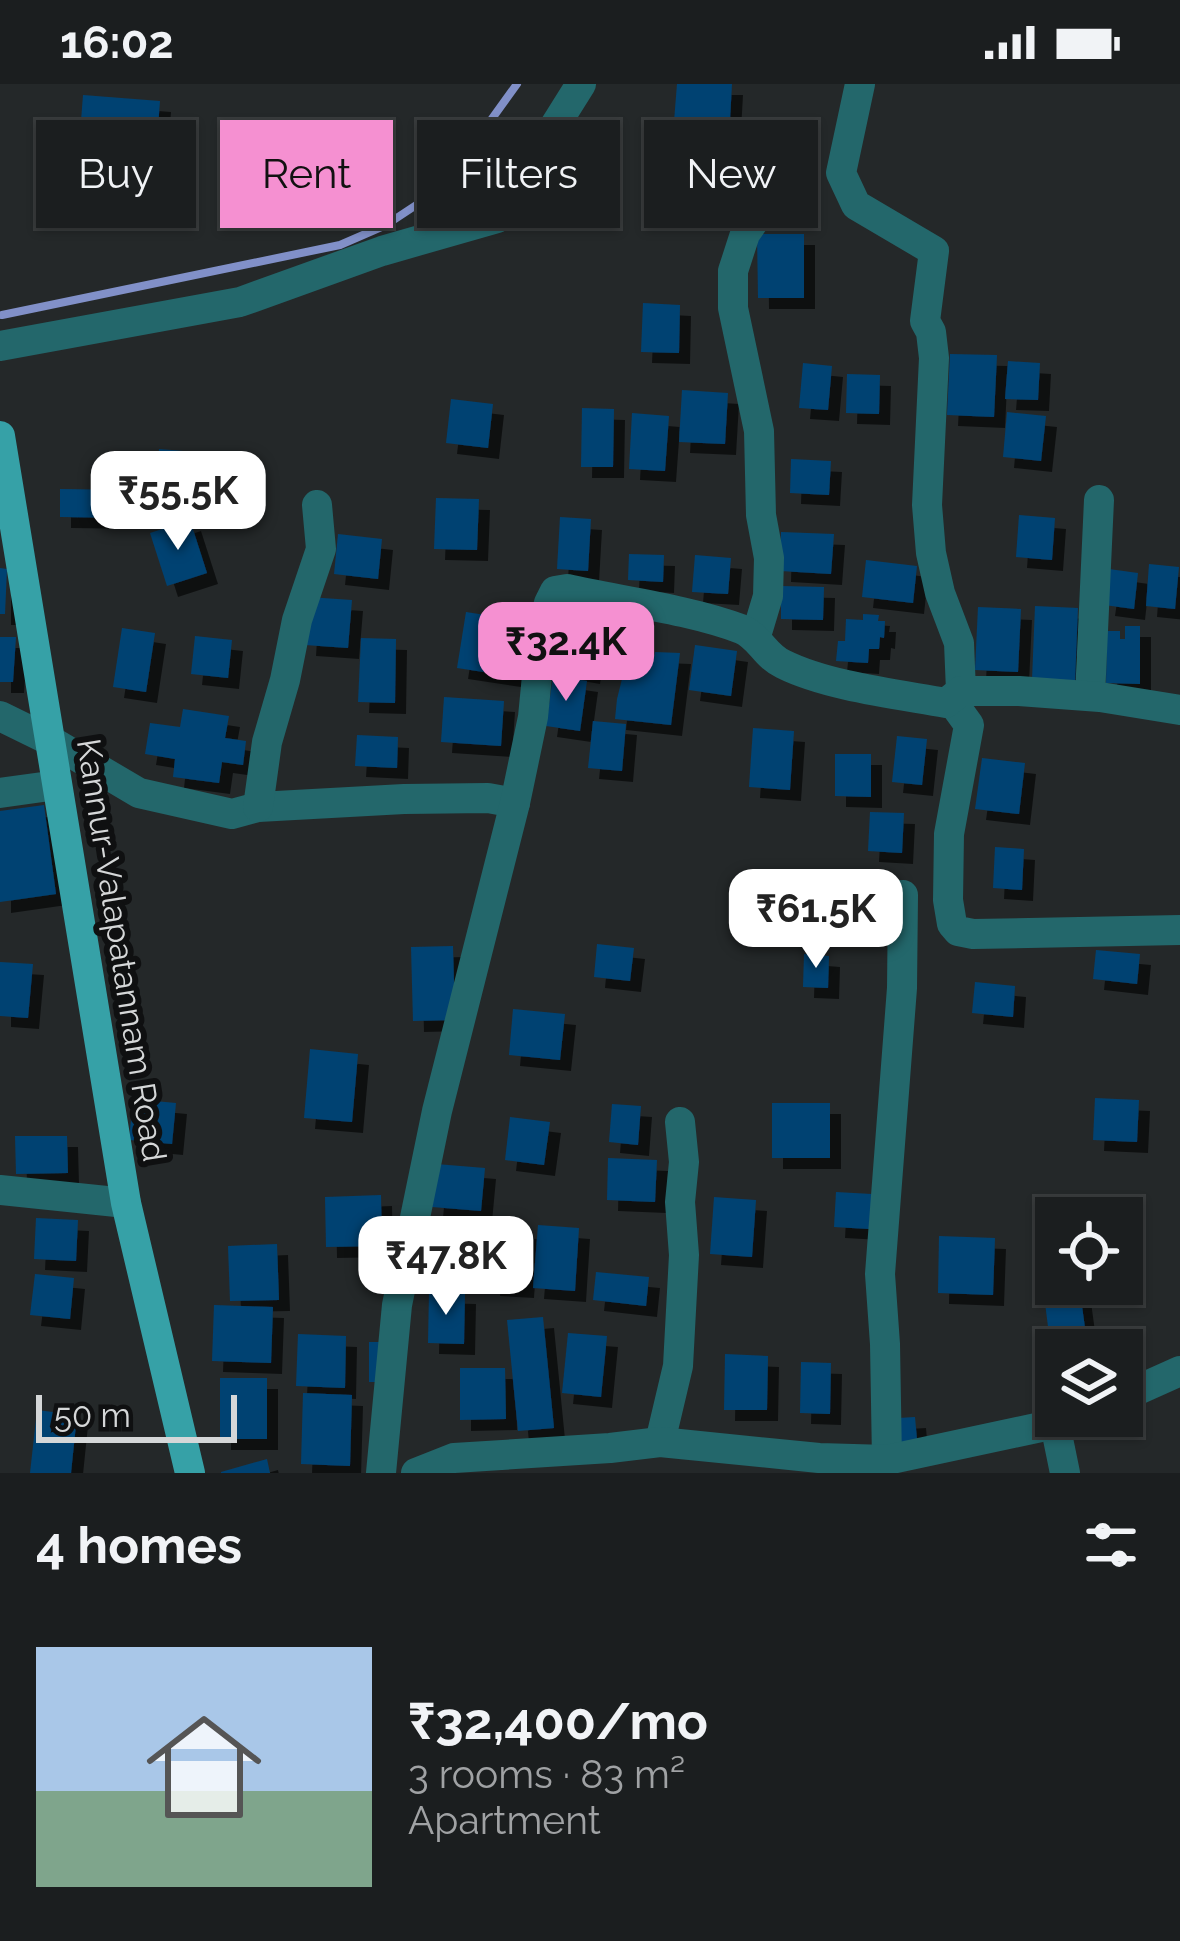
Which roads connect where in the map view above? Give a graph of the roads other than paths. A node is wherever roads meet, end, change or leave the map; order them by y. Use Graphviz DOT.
graph roads {
  1 [pos="581,84"];
  2 [pos="860,84"];
  3 [pos="749,228"];
  4 [pos="0,346"];
  5 [pos="0,436"];
  6 [pos="1099,500"];
  7 [pos="317,506"];
  8 [pos="756,636"];
  9 [pos="956,696"];
  10 [pos="1090,696"];
  11 [pos="1180,710"];
  12 [pos="0,716"];
  13 [pos="51,741"];
  14 [pos="57,785"];
  15 [pos="0,793"];
  16 [pos="515,803"];
  17 [pos="258,806"];
  18 [pos="903,895"];
  19 [pos="1180,930"];
  20 [pos="680,1122"];
  21 [pos="0,1190"];
  22 [pos="126,1203"];
  23 [pos="1180,1371"];
  24 [pos="1143,1387"];
  25 [pos="1035,1427"];
  26 [pos="1064,1437"];
  27 [pos="660,1442"];
  28 [pos="767,1463"];
  29 [pos="880,1464"];
  30 [pos="190,1473"];
  31 [pos="381,1473"];
  32 [pos="416,1473"];
  33 [pos="1065,1473"];
  1 -- 4 [label="street"];
  2 -- 9 [label="street"];
  3 -- 8 [label="street"];
  5 -- 13 [label="main road, Kannur-Valapatannam Road"];
  6 -- 10 [label="street"];
  7 -- 17 [label="street"];
  8 -- 9 [label="street"];
  8 -- 16 [label="street"];
  9 -- 10 [label="street"];
  9 -- 19 [label="street"];
  10 -- 11 [label="street"];
  12 -- 13 [label="street"];
  13 -- 14 [label="main road, Kannur-Valapatannam Road"];
  13 -- 17 [label="street"];
  14 -- 15 [label="street"];
  14 -- 22 [label="main road, Kannur-Valapatannam Road"];
  16 -- 17 [label="street"];
  16 -- 31 [label="street"];
  18 -- 29 [label="street"];
  20 -- 27 [label="street"];
  21 -- 22 [label="street"];
  22 -- 30 [label="main road, Kannur-Valapatannam Road"];
  23 -- 24 [label="street"];
  25 -- 29 [label="street"];
  26 -- 33 [label="street"];
  27 -- 28 [label="street"];
  27 -- 32 [label="street"];
  28 -- 29 [label="street"];
}
